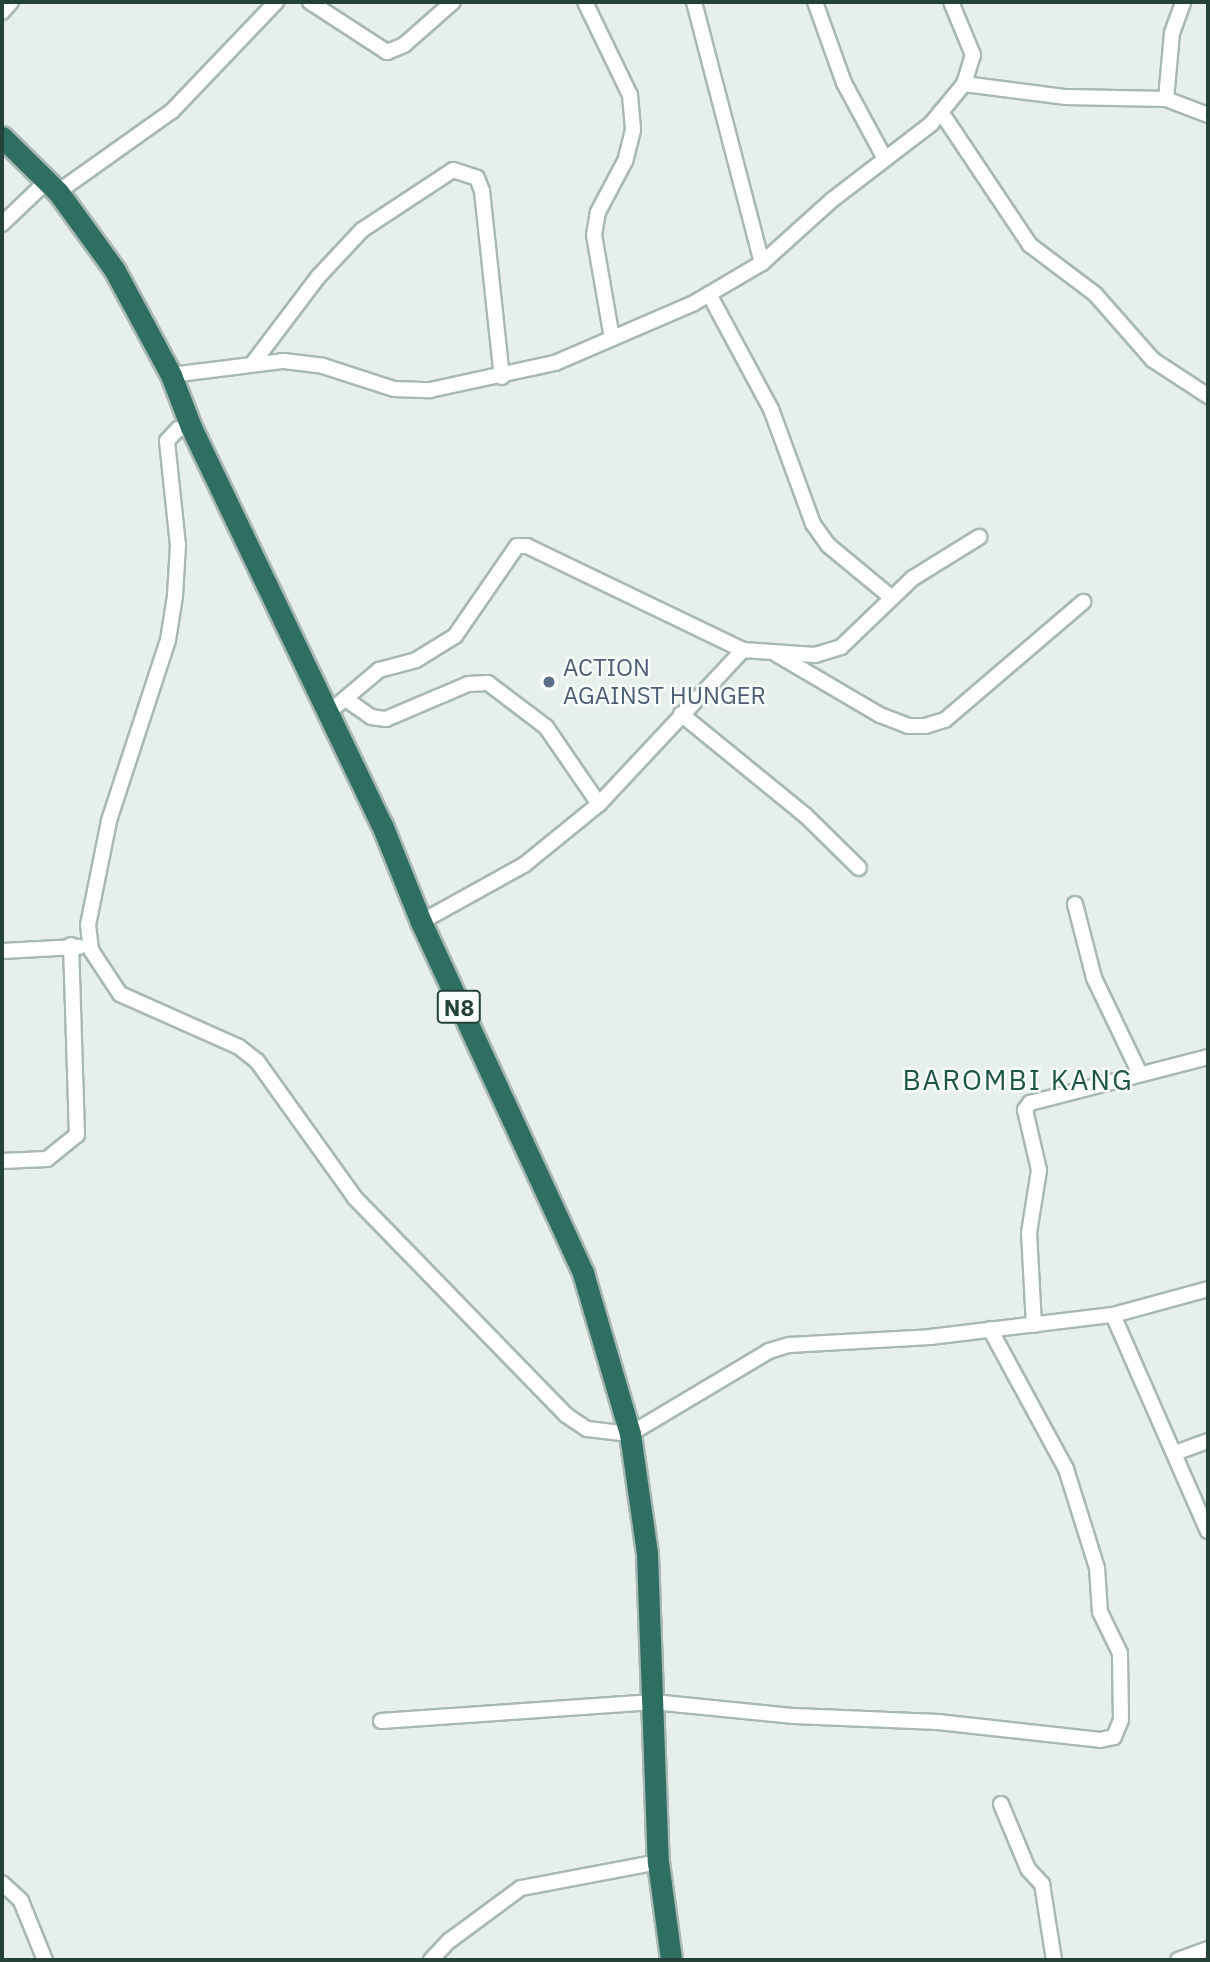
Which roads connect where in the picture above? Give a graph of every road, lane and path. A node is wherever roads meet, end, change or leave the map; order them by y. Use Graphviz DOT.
graph roads {
  1 [pos="11,2"];
  2 [pos="276,2"];
  3 [pos="310,2"];
  4 [pos="453,2"];
  5 [pos="585,2"];
  6 [pos="694,2"];
  7 [pos="815,2"];
  8 [pos="951,2"];
  9 [pos="1183,2"];
  10 [pos="2,12"];
  11 [pos="964,84"];
  12 [pos="1166,99"];
  13 [pos="941,112"];
  14 [pos="1208,115"];
  15 [pos="2,136"];
  16 [pos="884,157"];
  17 [pos="52,187"];
  18 [pos="2,224"];
  19 [pos="762,263"];
  20 [pos="709,295"];
  21 [pos="612,338"];
  22 [pos="253,363"];
  23 [pos="171,375"];
  24 [pos="502,377"];
  25 [pos="1208,396"];
  26 [pos="191,427"];
  27 [pos="979,537"];
  28 [pos="892,598"];
  29 [pos="1083,602"];
  30 [pos="743,650"];
  31 [pos="775,654"];
  32 [pos="348,699"];
  33 [pos="328,713"];
  34 [pos="681,714"];
  35 [pos="599,804"];
  36 [pos="859,869"];
  37 [pos="1075,904"];
  38 [pos="421,922"];
  39 [pos="71,945"];
  40 [pos="90,950"];
  41 [pos="2,951"];
  42 [pos="1208,1057"];
  43 [pos="1140,1074"];
  44 [pos="2,1161"];
  45 [pos="1208,1289"];
  46 [pos="1113,1315"];
  47 [pos="1034,1325"];
  48 [pos="990,1329"];
  49 [pos="630,1434"];
  50 [pos="1208,1441"];
  51 [pos="1175,1453"];
  52 [pos="1208,1531"];
  53 [pos="653,1702"];
  54 [pos="381,1721"];
  55 [pos="1001,1804"];
  56 [pos="658,1861"];
  57 [pos="2,1883"];
  58 [pos="1208,1949"];
  59 [pos="45,1960"];
  60 [pos="431,1960"];
  61 [pos="671,1960"];
  62 [pos="1054,1960"];
  63 [pos="1178,1960"];
  1 -- 10 [label="street"];
  2 -- 17 [label="street"];
  3 -- 4 [label="street"];
  5 -- 21 [label="street"];
  6 -- 19 [label="street"];
  7 -- 16 [label="street"];
  8 -- 11 [label="street"];
  9 -- 12 [label="street"];
  11 -- 12 [label="street"];
  11 -- 13 [label="street"];
  12 -- 14 [label="street"];
  13 -- 16 [label="street"];
  13 -- 25 [label="street"];
  15 -- 17 [label="highway, N8"];
  16 -- 19 [label="street"];
  17 -- 18 [label="street"];
  17 -- 23 [label="highway, N8"];
  19 -- 20 [label="street"];
  20 -- 21 [label="street"];
  20 -- 28 [label="street"];
  21 -- 24 [label="street"];
  22 -- 23 [label="street"];
  22 -- 24 [label="street"];
  22 -- 24 [label="street"];
  23 -- 26 [label="highway, N8"];
  26 -- 33 [label="highway, N8"];
  26 -- 40 [label="street"];
  27 -- 28 [label="street"];
  28 -- 31 [label="street"];
  29 -- 31 [label="street"];
  30 -- 31 [label="street"];
  30 -- 32 [label="street"];
  30 -- 34 [label="street"];
  32 -- 33 [label="street"];
  32 -- 35 [label="street"];
  33 -- 38 [label="highway, N8"];
  34 -- 35 [label="street"];
  34 -- 36 [label="street"];
  35 -- 38 [label="street"];
  37 -- 43 [label="street"];
  38 -- 49 [label="highway, N8"];
  39 -- 40 [label="street"];
  39 -- 41 [label="street"];
  39 -- 44 [label="street"];
  40 -- 49 [label="street"];
  42 -- 43 [label="street"];
  43 -- 47 [label="street"];
  45 -- 46 [label="street"];
  46 -- 47 [label="street"];
  46 -- 51 [label="street"];
  47 -- 48 [label="street"];
  48 -- 49 [label="street"];
  48 -- 53 [label="street"];
  49 -- 53 [label="highway, N8"];
  50 -- 51 [label="street"];
  51 -- 52 [label="street"];
  53 -- 54 [label="street"];
  53 -- 56 [label="highway, N8"];
  55 -- 62 [label="street"];
  56 -- 60 [label="street"];
  56 -- 61 [label="highway, N8"];
  57 -- 59 [label="street"];
  58 -- 63 [label="street"];
}
